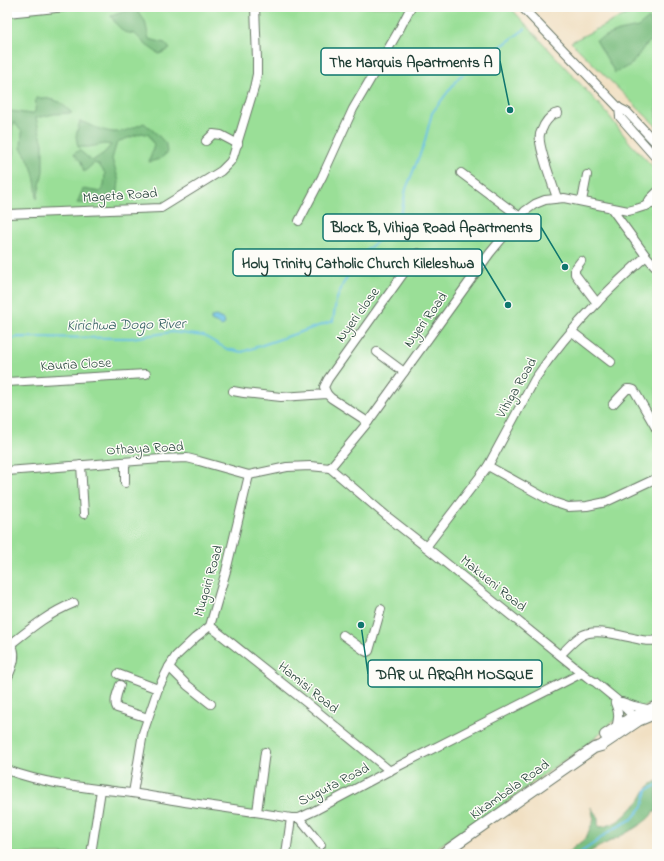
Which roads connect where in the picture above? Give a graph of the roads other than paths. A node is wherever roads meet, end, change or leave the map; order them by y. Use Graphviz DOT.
graph roads {
  1 [pos="66,7"];
  2 [pos="255,7"];
  3 [pos="411,7"];
  4 [pos="522,7"];
  5 [pos="7,13"];
  6 [pos="619,108"];
  7 [pos="558,113"];
  8 [pos="206,141"];
  9 [pos="238,144"];
  10 [pos="657,144"];
  11 [pos="657,159"];
  12 [pos="461,173"];
  13 [pos="587,175"];
  14 [pos="657,192"];
  15 [pos="557,198"];
  16 [pos="582,201"];
  17 [pos="657,201"];
  18 [pos="646,206"];
  19 [pos="611,208"];
  20 [pos="7,214"];
  21 [pos="520,217"];
  22 [pos="299,222"];
  23 [pos="418,253"];
  24 [pos="646,256"];
  25 [pos="581,261"];
  26 [pos="657,268"];
  27 [pos="597,303"];
  28 [pos="571,331"];
  29 [pos="377,352"];
  30 [pos="612,362"];
  31 [pos="404,372"];
  32 [pos="146,374"];
  33 [pos="7,382"];
  34 [pos="233,391"];
  35 [pos="327,394"];
  36 [pos="613,404"];
  37 [pos="368,422"];
  38 [pos="657,430"];
  39 [pos="125,462"];
  40 [pos="81,465"];
  41 [pos="488,466"];
  42 [pos="330,468"];
  43 [pos="7,471"];
  44 [pos="249,475"];
  45 [pos="657,478"];
  46 [pos="125,483"];
  47 [pos="84,514"];
  48 [pos="426,547"];
  49 [pos="74,603"];
  50 [pos="380,609"];
  51 [pos="210,626"];
  52 [pos="342,634"];
  53 [pos="657,640"];
  54 [pos="9,643"];
  55 [pos="560,655"];
  56 [pos="168,666"];
  57 [pos="582,673"];
  58 [pos="118,674"];
  59 [pos="7,679"];
  60 [pos="120,685"];
  61 [pos="158,690"];
  62 [pos="616,701"];
  63 [pos="211,704"];
  64 [pos="654,709"];
  65 [pos="148,718"];
  66 [pos="634,720"];
  67 [pos="616,728"];
  68 [pos="594,748"];
  69 [pos="265,752"];
  70 [pos="7,770"];
  71 [pos="390,771"];
  72 [pos="101,790"];
  73 [pos="133,793"];
  74 [pos="257,812"];
  75 [pos="295,818"];
  76 [pos="320,845"];
  77 [pos="90,854"];
  78 [pos="286,854"];
  79 [pos="442,854"];
  1 -- 5 [label="street"];
  2 -- 9 [label="street, Mageta Road"];
  3 -- 22 [label="street"];
  4 -- 6 [label="street"];
  6 -- 10 [label="street"];
  6 -- 11 [label="street"];
  7 -- 15 [label="street"];
  8 -- 9 [label="street"];
  9 -- 20 [label="street, Mageta Road"];
  12 -- 21 [label="street"];
  13 -- 16 [label="street"];
  14 -- 18 [label="street"];
  15 -- 16 [label="street, Nyeri Road"];
  15 -- 21 [label="street, Nyeri Road"];
  16 -- 19 [label="street, Nyeri Road"];
  17 -- 18 [label="street, Nyeri Road"];
  18 -- 19 [label="street, Nyeri Road"];
  19 -- 24 [label="street"];
  21 -- 31 [label="street, Nyeri Road"];
  23 -- 35 [label="street, Nyeri close"];
  24 -- 26 [label="street"];
  24 -- 27 [label="street, Vihiga Road"];
  25 -- 27 [label="street"];
  27 -- 28 [label="street, Vihiga Road"];
  28 -- 30 [label="street"];
  28 -- 41 [label="street, Vihiga Road"];
  29 -- 31 [label="street"];
  31 -- 37 [label="street, Nyeri Road"];
  32 -- 33 [label="street, Kauria Close"];
  34 -- 35 [label="street"];
  35 -- 37 [label="street"];
  36 -- 38 [label="street"];
  37 -- 42 [label="street, Nyeri Road"];
  39 -- 40 [label="street, Othaya Road"];
  39 -- 44 [label="street, Othaya Road"];
  39 -- 46 [label="street"];
  40 -- 43 [label="street, Othaya Road"];
  40 -- 47 [label="street"];
  41 -- 45 [label="street"];
  41 -- 48 [label="street, Vihiga Road"];
  42 -- 44 [label="street, Othaya Road"];
  42 -- 48 [label="street, Makueni Road"];
  44 -- 51 [label="street, Mugoiri Road"];
  48 -- 55 [label="street, Makueni Road"];
  49 -- 54 [label="street"];
  50 -- 52 [label="street"];
  51 -- 56 [label="street, Mugoiri Road"];
  51 -- 71 [label="street, Hamisi Road"];
  53 -- 55 [label="street"];
  54 -- 59 [label="street"];
  55 -- 57 [label="street, Makueni Road"];
  56 -- 61 [label="street, Mugoiri Road"];
  56 -- 63 [label="street"];
  57 -- 62 [label="street, Makueni Road"];
  57 -- 71 [label="street, Suguta Road"];
  58 -- 61 [label="street"];
  60 -- 65 [label="street"];
  61 -- 65 [label="street, Mugoiri Road"];
  62 -- 64 [label="street"];
  62 -- 66 [label="street"];
  62 -- 67 [label="street"];
  64 -- 66 [label="main road"];
  65 -- 73 [label="street, Mugoiri Road"];
  66 -- 67 [label="main road"];
  66 -- 68 [label="main road"];
  67 -- 68 [label="main road"];
  68 -- 79 [label="main road, Kikambala Road"];
  69 -- 74 [label="street"];
  70 -- 72 [label="street, Suguta Road"];
  71 -- 75 [label="street, Suguta Road"];
  72 -- 73 [label="street, Suguta Road"];
  72 -- 77 [label="street"];
  73 -- 74 [label="street, Suguta Road"];
  74 -- 75 [label="street, Suguta Road"];
  75 -- 76 [label="street"];
  75 -- 78 [label="street"];
}
